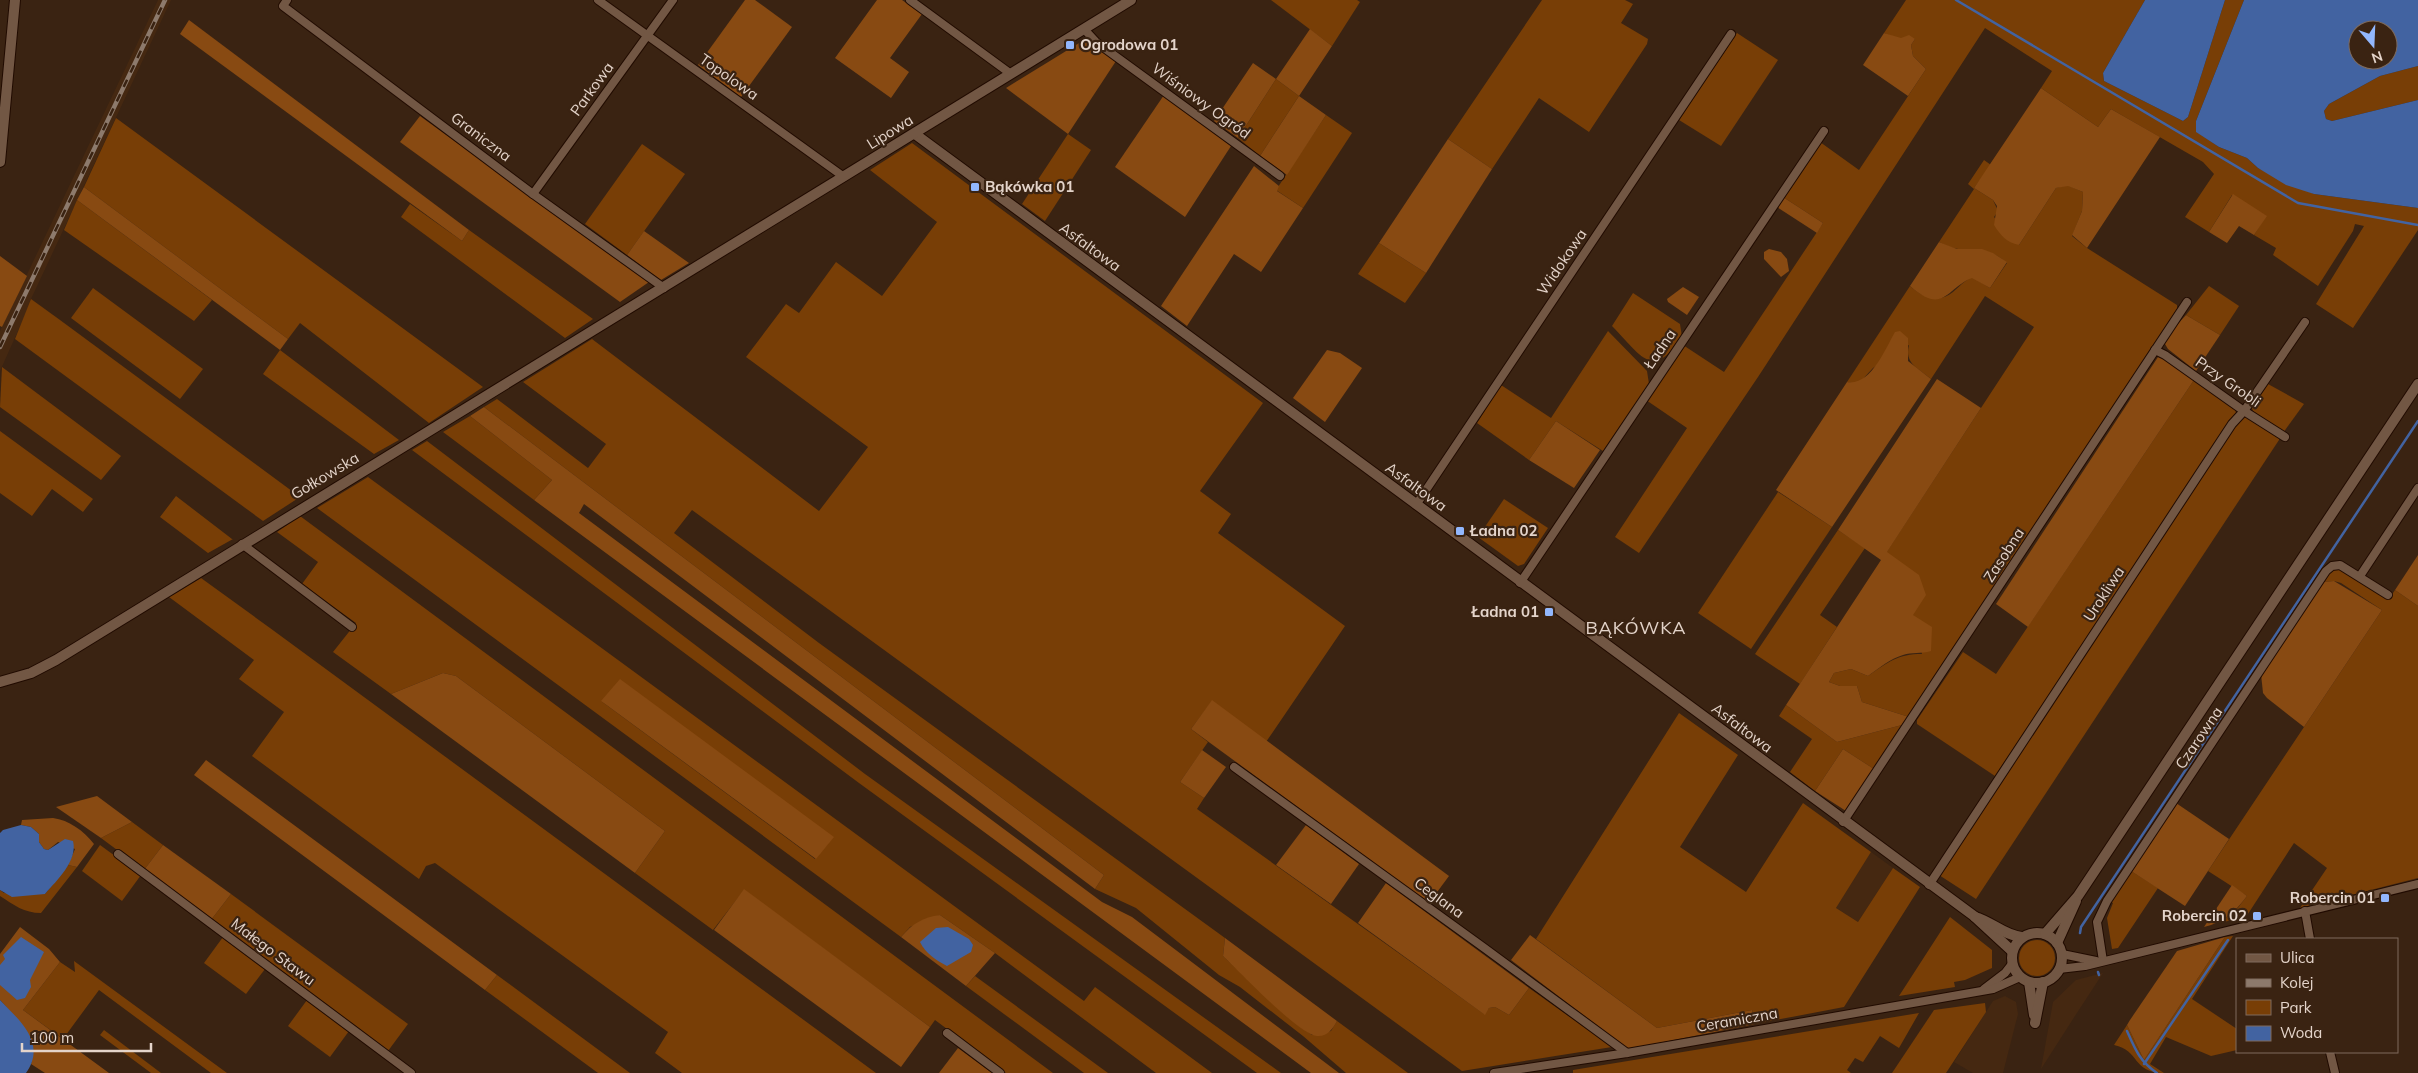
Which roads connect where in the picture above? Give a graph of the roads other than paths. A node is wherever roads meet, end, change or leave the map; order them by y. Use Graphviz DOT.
graph roads {
  1 [pos="15,0"];
  2 [pos="598,0"];
  3 [pos="673,0"];
  4 [pos="910,0"];
  5 [pos="1131,0"];
  6 [pos="285,3"];
  7 [pos="1084,29"];
  8 [pos="1730,34"];
  9 [pos="647,36"];
  10 [pos="1011,74"];
  11 [pos="1824,131"];
  12 [pos="915,134"];
  13 [pos="0,162"];
  14 [pos="1280,176"];
  15 [pos="844,177"];
  16 [pos="533,194"];
  17 [pos="664,288"];
  18 [pos="2187,302"];
  19 [pos="2305,322"];
  20 [pos="2154,350"];
  21 [pos="2418,384"];
  22 [pos="2244,411"];
  23 [pos="2285,437"];
  24 [pos="2418,488"];
  25 [pos="1416,505"];
  26 [pos="242,544"];
  27 [pos="2360,576"];
  28 [pos="1520,583"];
  29 [pos="2388,595"];
  30 [pos="352,627"];
  31 [pos="0,682"];
  32 [pos="1234,767"];
  33 [pos="1843,822"];
  34 [pos="118,854"];
  35 [pos="2418,884"];
  36 [pos="1929,885"];
  37 [pos="2078,896"];
  38 [pos="2305,911"];
  39 [pos="1974,916"];
  40 [pos="2045,934"];
  41 [pos="2022,938"];
  42 [pos="2310,938"];
  43 [pos="2058,943"];
  44 [pos="2012,951"];
  45 [pos="2062,954"];
  46 [pos="2101,961"];
  47 [pos="2012,964"];
  48 [pos="2060,969"];
  49 [pos="2025,980"];
  50 [pos="2044,982"];
  51 [pos="1984,990"];
  52 [pos="947,1033"];
  53 [pos="1627,1053"];
  54 [pos="2330,1053"];
  55 [pos="411,1073"];
  56 [pos="1000,1073"];
  57 [pos="1494,1073"];
  58 [pos="2335,1073"];
  1 -- 13 [label="street"];
  2 -- 9 [label="street, Topolowa"];
  3 -- 9 [label="street, Parkowa"];
  4 -- 10 [label="street"];
  5 -- 7 [label="street, Lipowa"];
  6 -- 16 [label="street, Graniczna"];
  7 -- 10 [label="street, Lipowa"];
  7 -- 14 [label="street, Wiśniowy Ogród"];
  8 -- 25 [label="street, Widokowa"];
  9 -- 15 [label="street, Topolowa"];
  9 -- 16 [label="street, Parkowa"];
  10 -- 12 [label="street, Lipowa"];
  11 -- 28 [label="street, Ładna"];
  12 -- 15 [label="street, Lipowa"];
  12 -- 25 [label="street, Asfaltowa"];
  15 -- 17 [label="street, Lipowa"];
  16 -- 17 [label="street, Graniczna"];
  17 -- 26 [label="street, Gołkowska"];
  18 -- 20 [label="street, Zasobna"];
  19 -- 22 [label="street, Urokliwa"];
  20 -- 22 [label="street, Przy Grobli"];
  20 -- 33 [label="street, Zasobna"];
  21 -- 37 [label="street"];
  22 -- 23 [label="street, Przy Grobli"];
  22 -- 36 [label="street, Urokliwa"];
  24 -- 27 [label="street"];
  25 -- 28 [label="street, Asfaltowa"];
  26 -- 30 [label="street"];
  26 -- 31 [label="street, Gołkowska"];
  27 -- 29 [label="street, Czarowna"];
  27 -- 46 [label="street, Czarowna"];
  28 -- 33 [label="street, Asfaltowa"];
  32 -- 53 [label="street, Ceglana"];
  33 -- 36 [label="street, Asfaltowa"];
  34 -- 55 [label="street, Małego Stawu"];
  35 -- 38 [label="street"];
  36 -- 39 [label="street, Asfaltowa"];
  37 -- 40 [label="street"];
  37 -- 43 [label="street"];
  38 -- 42 [label="street"];
  38 -- 46 [label="street"];
  39 -- 41 [label="street, Asfaltowa"];
  39 -- 44 [label="street, Asfaltowa"];
  40 -- 41 [label="street"];
  40 -- 43 [label="street"];
  41 -- 44 [label="street"];
  43 -- 45 [label="street"];
  44 -- 47 [label="street"];
  45 -- 46 [label="street"];
  45 -- 48 [label="street"];
  46 -- 48 [label="street"];
  47 -- 49 [label="street"];
  47 -- 51 [label="street, Ceramiczna"];
  48 -- 50 [label="street"];
  49 -- 50 [label="street"];
  49 -- 50 [label="street"];
  49 -- 51 [label="street, Ceramiczna"];
  51 -- 53 [label="street, Ceramiczna"];
  52 -- 56 [label="street"];
  53 -- 57 [label="street, Ceramiczna"];
  54 -- 58 [label="street"];
}
